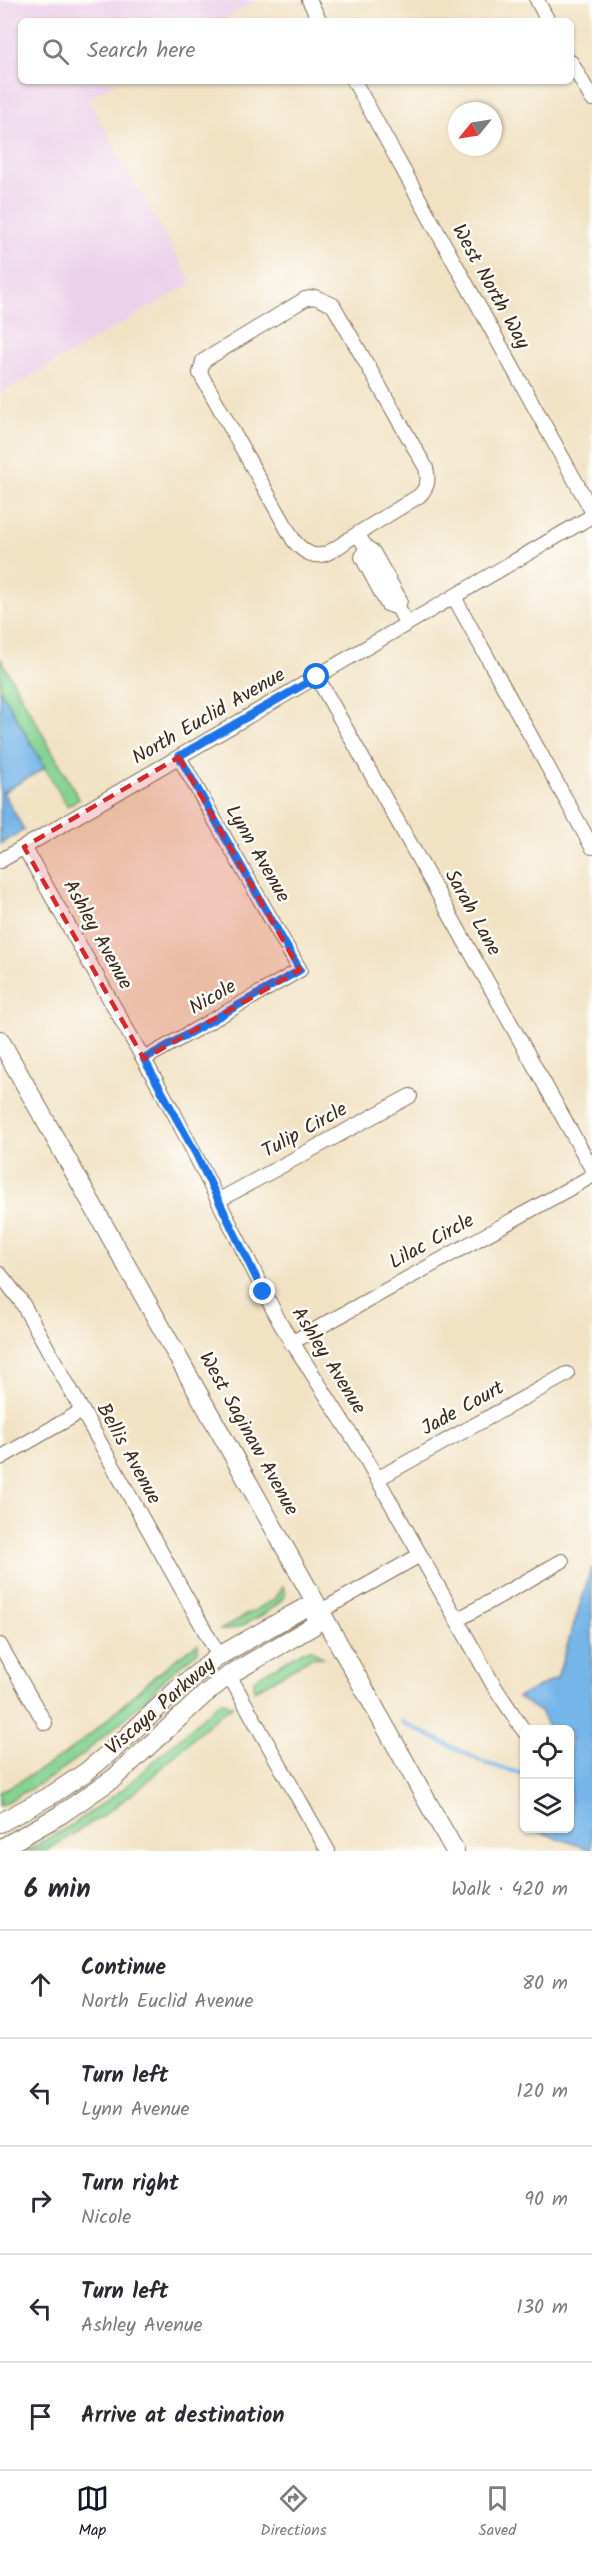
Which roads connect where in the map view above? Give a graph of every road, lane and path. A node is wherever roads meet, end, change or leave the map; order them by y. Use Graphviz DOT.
graph roads {
  1 [pos="309,0"];
  2 [pos="537,0"];
  3 [pos="318,18"];
  4 [pos="546,18"];
  5 [pos="574,67"];
  6 [pos="356,84"];
  7 [pos="592,99"];
  8 [pos="592,511"];
  9 [pos="592,516"];
  10 [pos="357,534"];
  11 [pos="454,597"];
  12 [pos="407,624"];
  13 [pos="317,677"];
  14 [pos="179,756"];
  15 [pos="592,846"];
  16 [pos="24,847"];
  17 [pos="0,861"];
  18 [pos="300,970"];
  19 [pos="0,1040"];
  20 [pos="144,1059"];
  21 [pos="410,1096"];
  22 [pos="592,1169"];
  23 [pos="592,1176"];
  24 [pos="219,1200"];
  25 [pos="0,1274"];
  26 [pos="291,1343"];
  27 [pos="567,1374"];
  28 [pos="82,1411"];
  29 [pos="0,1458"];
  30 [pos="377,1479"];
  31 [pos="420,1554"];
  32 [pos="562,1561"];
  33 [pos="321,1611"];
  34 [pos="457,1620"];
  35 [pos="0,1645"];
  36 [pos="219,1656"];
  37 [pos="229,1676"];
  38 [pos="45,1724"];
  39 [pos="520,1725"];
  40 [pos="115,1748"];
  41 [pos="60,1815"];
  42 [pos="0,1824"];
  43 [pos="0,1849"];
  44 [pos="328,1851"];
  45 [pos="455,1851"];
  1 -- 3 [label="street"];
  2 -- 4 [label="street"];
  5 -- 7 [label="street"];
  6 -- 8 [label="street, West North Way"];
  9 -- 11 [label="street, North Euclid Avenue"];
  10 -- 10 [label="street"];
  10 -- 12 [label="street"];
  11 -- 12 [label="street, North Euclid Avenue"];
  11 -- 15 [label="street"];
  12 -- 13 [label="street, North Euclid Avenue"];
  13 -- 14 [label="street, North Euclid Avenue"];
  13 -- 22 [label="street, Sarah Lane"];
  14 -- 16 [label="street, North Euclid Avenue"];
  14 -- 18 [label="street, Lynn Avenue"];
  16 -- 17 [label="street, North Euclid Avenue"];
  16 -- 20 [label="street, Ashley Avenue"];
  18 -- 20 [label="street, Nicole"];
  19 -- 33 [label="street, West Saginaw Avenue"];
  20 -- 24 [label="street, Ashley Avenue"];
  21 -- 24 [label="street, Tulip Circle"];
  23 -- 26 [label="street, Lilac Circle"];
  24 -- 26 [label="street, Ashley Avenue"];
  25 -- 28 [label="street, Bellis Avenue"];
  26 -- 30 [label="street, Ashley Avenue"];
  27 -- 30 [label="street, Jade Court"];
  28 -- 29 [label="street"];
  28 -- 36 [label="street, Bellis Avenue"];
  30 -- 31 [label="street, Ashley Avenue"];
  31 -- 33 [label="street"];
  31 -- 34 [label="street, Ashley Avenue"];
  32 -- 34 [label="street"];
  33 -- 36 [label="street, Viscaya Parkway"];
  33 -- 37 [label="street, Viscaya Parkway"];
  33 -- 45 [label="street, West Saginaw Avenue"];
  34 -- 39 [label="street, Ashley Avenue"];
  35 -- 38 [label="street"];
  36 -- 40 [label="street, Viscaya Parkway"];
  37 -- 41 [label="street, Viscaya Parkway"];
  37 -- 44 [label="street"];
  40 -- 41 [label="street"];
  40 -- 42 [label="street, Viscaya Parkway"];
  41 -- 43 [label="street, Viscaya Parkway"];
}
